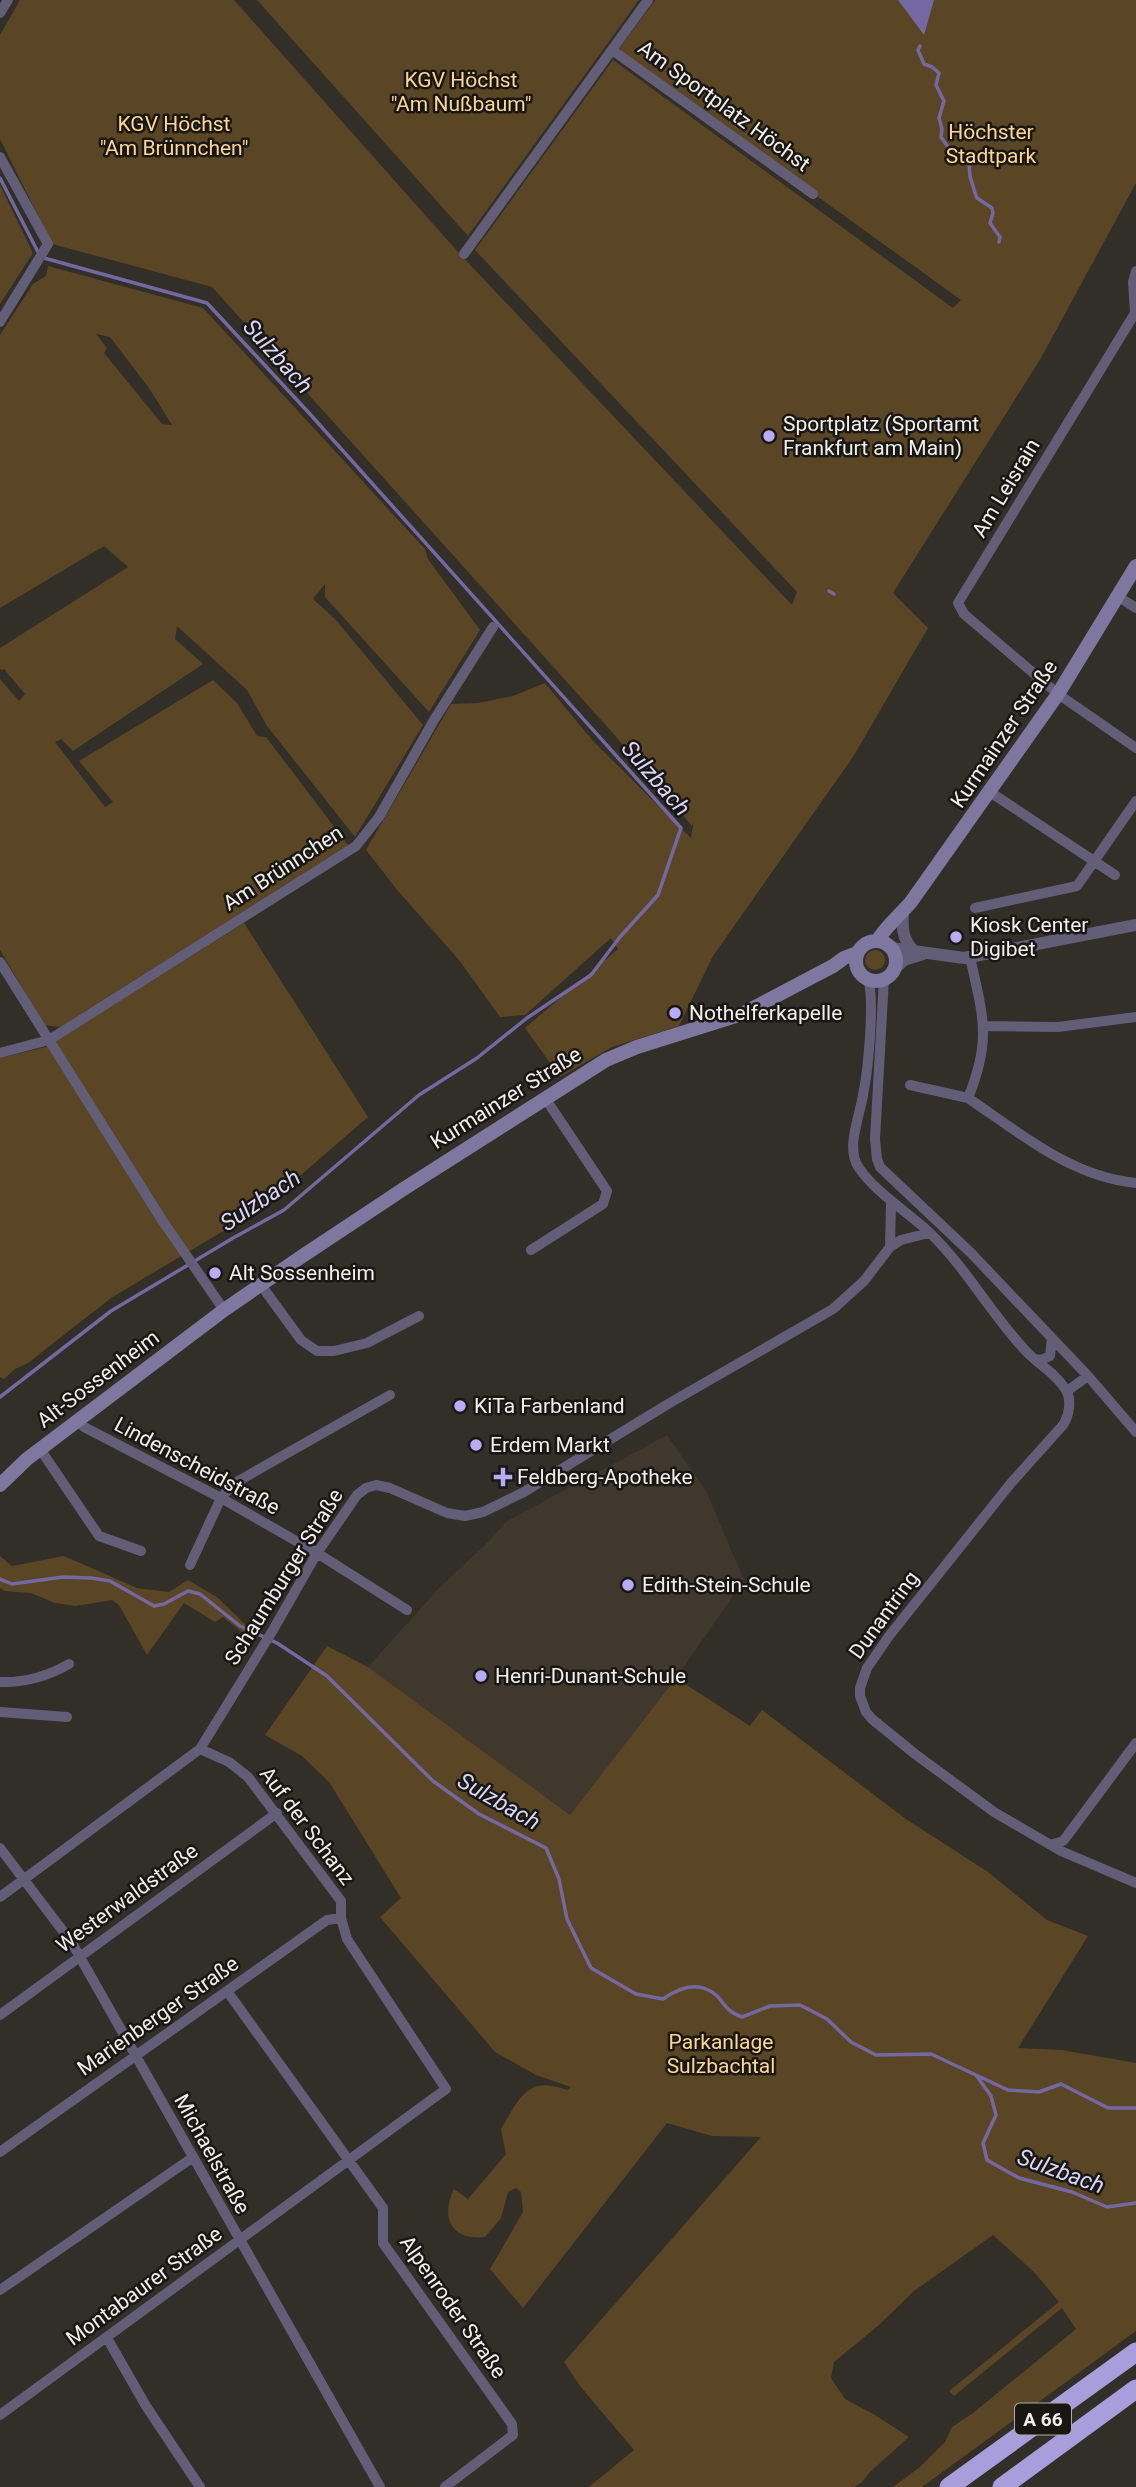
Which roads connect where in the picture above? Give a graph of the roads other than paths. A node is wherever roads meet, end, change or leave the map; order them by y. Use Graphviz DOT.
graph roads {
  1 [pos="8,0"];
  2 [pos="648,0"];
  3 [pos="0,13"];
  4 [pos="612,50"];
  5 [pos="0,157"];
  6 [pos="813,194"];
  7 [pos="464,254"];
  8 [pos="1135,273"];
  9 [pos="0,322"];
  10 [pos="1136,566"];
  11 [pos="1117,596"];
  12 [pos="1136,608"];
  13 [pos="493,627"];
  14 [pos="1058,694"];
  15 [pos="1136,748"];
  16 [pos="990,792"];
  17 [pos="1136,802"];
  18 [pos="1094,861"];
  19 [pos="1115,875"];
  20 [pos="975,908"];
  21 [pos="900,915"];
  22 [pos="1136,925"];
  23 [pos="886,945"];
  24 [pos="918,952"];
  25 [pos="858,953"];
  26 [pos="970,957"];
  27 [pos="0,962"];
  28 [pos="833,966"];
  29 [pos="863,974"];
  30 [pos="889,974"];
  31 [pos="1136,1017"];
  32 [pos="984,1026"];
  33 [pos="49,1040"];
  34 [pos="0,1053"];
  35 [pos="867,1070"];
  36 [pos="878,1075"];
  37 [pos="910,1085"];
  38 [pos="545,1098"];
  39 [pos="968,1098"];
  40 [pos="876,1117"];
  41 [pos="857,1123"];
  42 [pos="875,1139"];
  43 [pos="854,1143"];
  44 [pos="1136,1183"];
  45 [pos="891,1201"];
  46 [pos="929,1233"];
  47 [pos="890,1247"];
  48 [pos="531,1250"];
  49 [pos="261,1285"];
  50 [pos="224,1310"];
  51 [pos="419,1316"];
  52 [pos="1052,1338"];
  53 [pos="1034,1359"];
  54 [pos="1088,1376"];
  55 [pos="1067,1391"];
  56 [pos="390,1395"];
  57 [pos="78,1420"];
  58 [pos="1136,1432"];
  59 [pos="40,1449"];
  60 [pos="0,1485"];
  61 [pos="221,1499"];
  62 [pos="141,1551"];
  63 [pos="317,1553"];
  64 [pos="190,1565"];
  65 [pos="407,1610"];
  66 [pos="69,1664"];
  67 [pos="0,1682"];
  68 [pos="0,1712"];
  69 [pos="67,1717"];
  70 [pos="1136,1743"];
  71 [pos="200,1749"];
  72 [pos="277,1813"];
  73 [pos="1051,1845"];
  74 [pos="0,1848"];
  75 [pos="24,1879"];
  76 [pos="1136,1883"];
  77 [pos="0,1898"];
  78 [pos="341,1918"];
  79 [pos="80,1957"];
  80 [pos="227,1991"];
  81 [pos="0,2015"];
  82 [pos="135,2056"];
  83 [pos="446,2089"];
  84 [pos="0,2152"];
  85 [pos="192,2158"];
  86 [pos="348,2159"];
  87 [pos="239,2241"];
  88 [pos="0,2290"];
  89 [pos="107,2338"];
  90 [pos="1136,2352"];
  91 [pos="1136,2389"];
  92 [pos="0,2415"];
  93 [pos="200,2487"];
  94 [pos="380,2487"];
  95 [pos="445,2487"];
  96 [pos="949,2487"];
  97 [pos="1002,2487"];
  1 -- 3 [label="street"];
  2 -- 4 [label="street"];
  4 -- 6 [label="street, Am Sportplatz Höchst"];
  4 -- 7 [label="street"];
  5 -- 9 [label="street"];
  8 -- 14 [label="street, Am Leisrain"];
  10 -- 11 [label="main road, Kurmainzer Straße"];
  11 -- 12 [label="street"];
  11 -- 14 [label="main road, Kurmainzer Straße"];
  13 -- 33 [label="street, Am Brünnchen"];
  14 -- 15 [label="street"];
  14 -- 16 [label="main road, Kurmainzer Straße"];
  16 -- 18 [label="street"];
  16 -- 21 [label="main road, Kurmainzer Straße"];
  17 -- 18 [label="street"];
  18 -- 19 [label="street"];
  18 -- 20 [label="street"];
  21 -- 23 [label="main road, Kurmainzer Straße"];
  21 -- 24 [label="street"];
  22 -- 26 [label="street"];
  23 -- 24 [label="street"];
  23 -- 25 [label="main road"];
  23 -- 30 [label="main road"];
  24 -- 26 [label="street"];
  24 -- 30 [label="street"];
  25 -- 28 [label="main road, Kurmainzer Straße"];
  25 -- 29 [label="main road"];
  26 -- 32 [label="street"];
  27 -- 33 [label="street"];
  28 -- 29 [label="main road"];
  28 -- 38 [label="main road, Kurmainzer Straße"];
  29 -- 30 [label="main road"];
  29 -- 35 [label="street"];
  30 -- 36 [label="street"];
  31 -- 32 [label="street"];
  32 -- 39 [label="street"];
  33 -- 34 [label="street, Am Brünnchen"];
  33 -- 50 [label="street"];
  35 -- 36 [label="street"];
  35 -- 41 [label="street"];
  36 -- 40 [label="street"];
  37 -- 39 [label="street"];
  38 -- 48 [label="street"];
  38 -- 49 [label="main road, Kurmainzer Straße"];
  39 -- 44 [label="street"];
  40 -- 41 [label="street"];
  40 -- 42 [label="street"];
  41 -- 43 [label="street"];
  42 -- 43 [label="street"];
  42 -- 52 [label="street"];
  43 -- 45 [label="street"];
  45 -- 46 [label="street"];
  45 -- 47 [label="street"];
  46 -- 47 [label="street"];
  46 -- 53 [label="street"];
  47 -- 63 [label="street, Schaumburger Straße"];
  49 -- 50 [label="main road, Kurmainzer Straße"];
  49 -- 51 [label="street"];
  50 -- 57 [label="main road, Alt-Sossenheim"];
  52 -- 53 [label="street"];
  52 -- 54 [label="street"];
  53 -- 55 [label="street"];
  54 -- 55 [label="street"];
  54 -- 58 [label="street"];
  55 -- 73 [label="street, Dunantring"];
  56 -- 61 [label="street"];
  57 -- 59 [label="main road, Alt-Sossenheim"];
  57 -- 61 [label="street, Lindenscheidstraße"];
  59 -- 60 [label="main road, Alt-Sossenheim"];
  59 -- 62 [label="street"];
  61 -- 63 [label="street, Lindenscheidstraße"];
  61 -- 64 [label="street"];
  63 -- 65 [label="street, Lindenscheidstraße"];
  63 -- 71 [label="street, Schaumburger Straße"];
  66 -- 67 [label="street"];
  68 -- 69 [label="street"];
  70 -- 73 [label="street"];
  71 -- 72 [label="street, Auf der Schanz"];
  71 -- 75 [label="street, Schaumburger Straße"];
  72 -- 78 [label="street, Auf der Schanz"];
  72 -- 79 [label="street, Westerwaldstraße"];
  73 -- 76 [label="street, Dunantring"];
  74 -- 75 [label="street, Michaelstraße"];
  75 -- 77 [label="street, Schaumburger Straße"];
  75 -- 79 [label="street, Michaelstraße"];
  78 -- 80 [label="street, Marienberger Straße"];
  78 -- 83 [label="street, Auf der Schanz"];
  79 -- 81 [label="street, Westerwaldstraße"];
  79 -- 82 [label="street, Michaelstraße"];
  80 -- 82 [label="street, Marienberger Straße"];
  80 -- 86 [label="street, Alpenroder Straße"];
  82 -- 84 [label="street, Marienberger Straße"];
  82 -- 85 [label="street, Michaelstraße"];
  83 -- 86 [label="street, Montabaurer Straße"];
  85 -- 87 [label="street, Michaelstraße"];
  85 -- 88 [label="street"];
  86 -- 87 [label="street, Montabaurer Straße"];
  86 -- 95 [label="street, Alpenroder Straße"];
  87 -- 89 [label="street, Montabaurer Straße"];
  87 -- 94 [label="street, Michaelstraße"];
  89 -- 92 [label="street, Montabaurer Straße"];
  89 -- 93 [label="street"];
  90 -- 96 [label="highway, A 66"];
  91 -- 97 [label="highway, A 66"];
}
